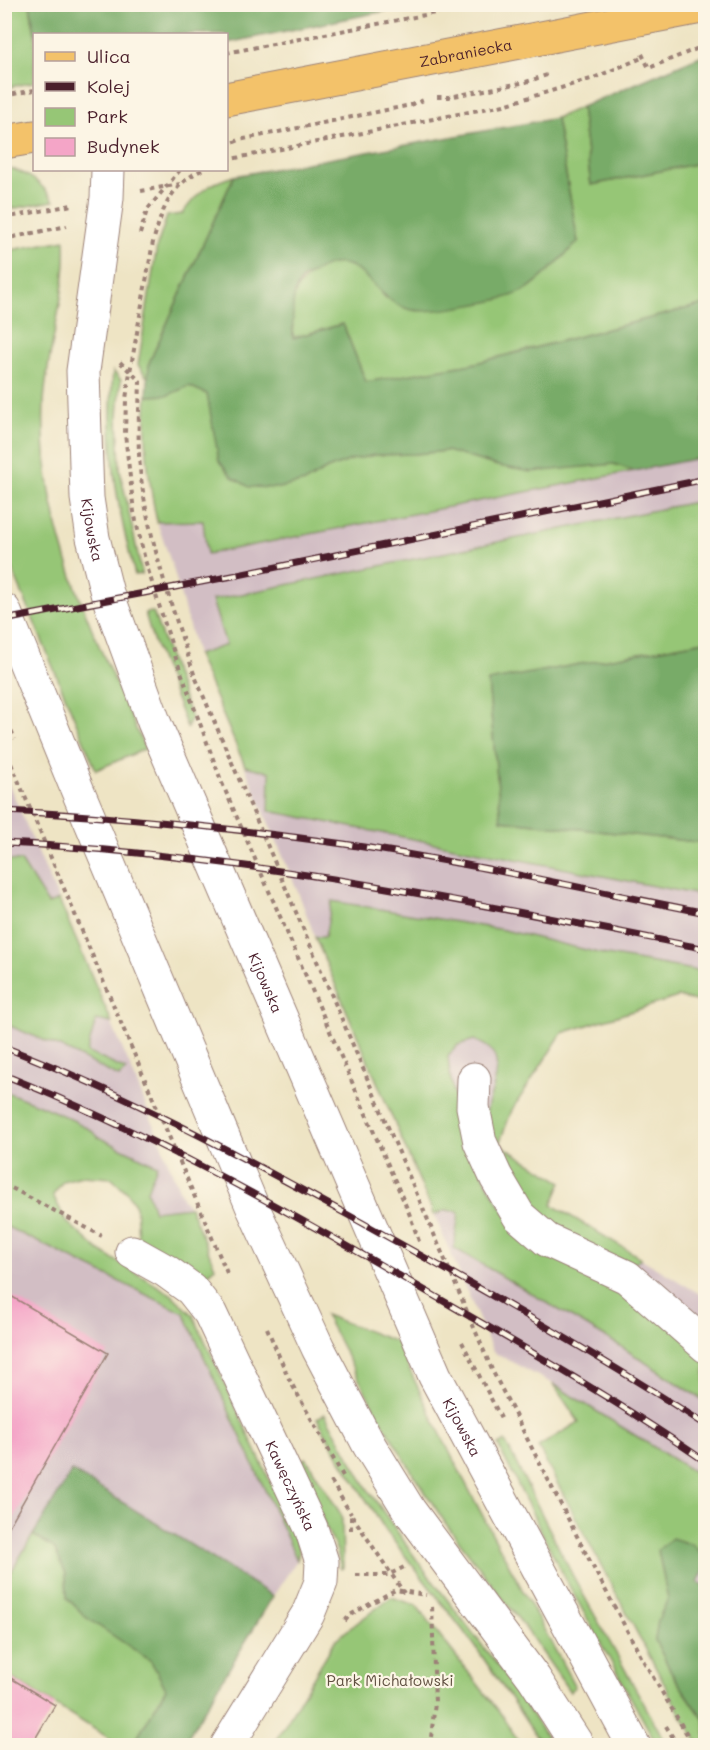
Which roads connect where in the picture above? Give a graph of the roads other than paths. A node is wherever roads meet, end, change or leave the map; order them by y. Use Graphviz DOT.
graph roads {
  1 [pos="705,6"];
  2 [pos="228,99"];
  3 [pos="33,136"];
  4 [pos="4,142"];
  5 [pos="108,171"];
  6 [pos="4,610"];
  7 [pos="474,1079"];
  8 [pos="132,1252"];
  9 [pos="705,1346"];
  10 [pos="226,1746"];
  11 [pos="578,1746"];
  12 [pos="634,1746"];
  1 -- 2 [label="main road, Zabraniecka"];
  3 -- 4 [label="main road"];
  5 -- 12 [label="street, Kijowska"];
  6 -- 11 [label="street"];
  7 -- 9 [label="street"];
  8 -- 10 [label="street, Kawęczyńska"];
}
